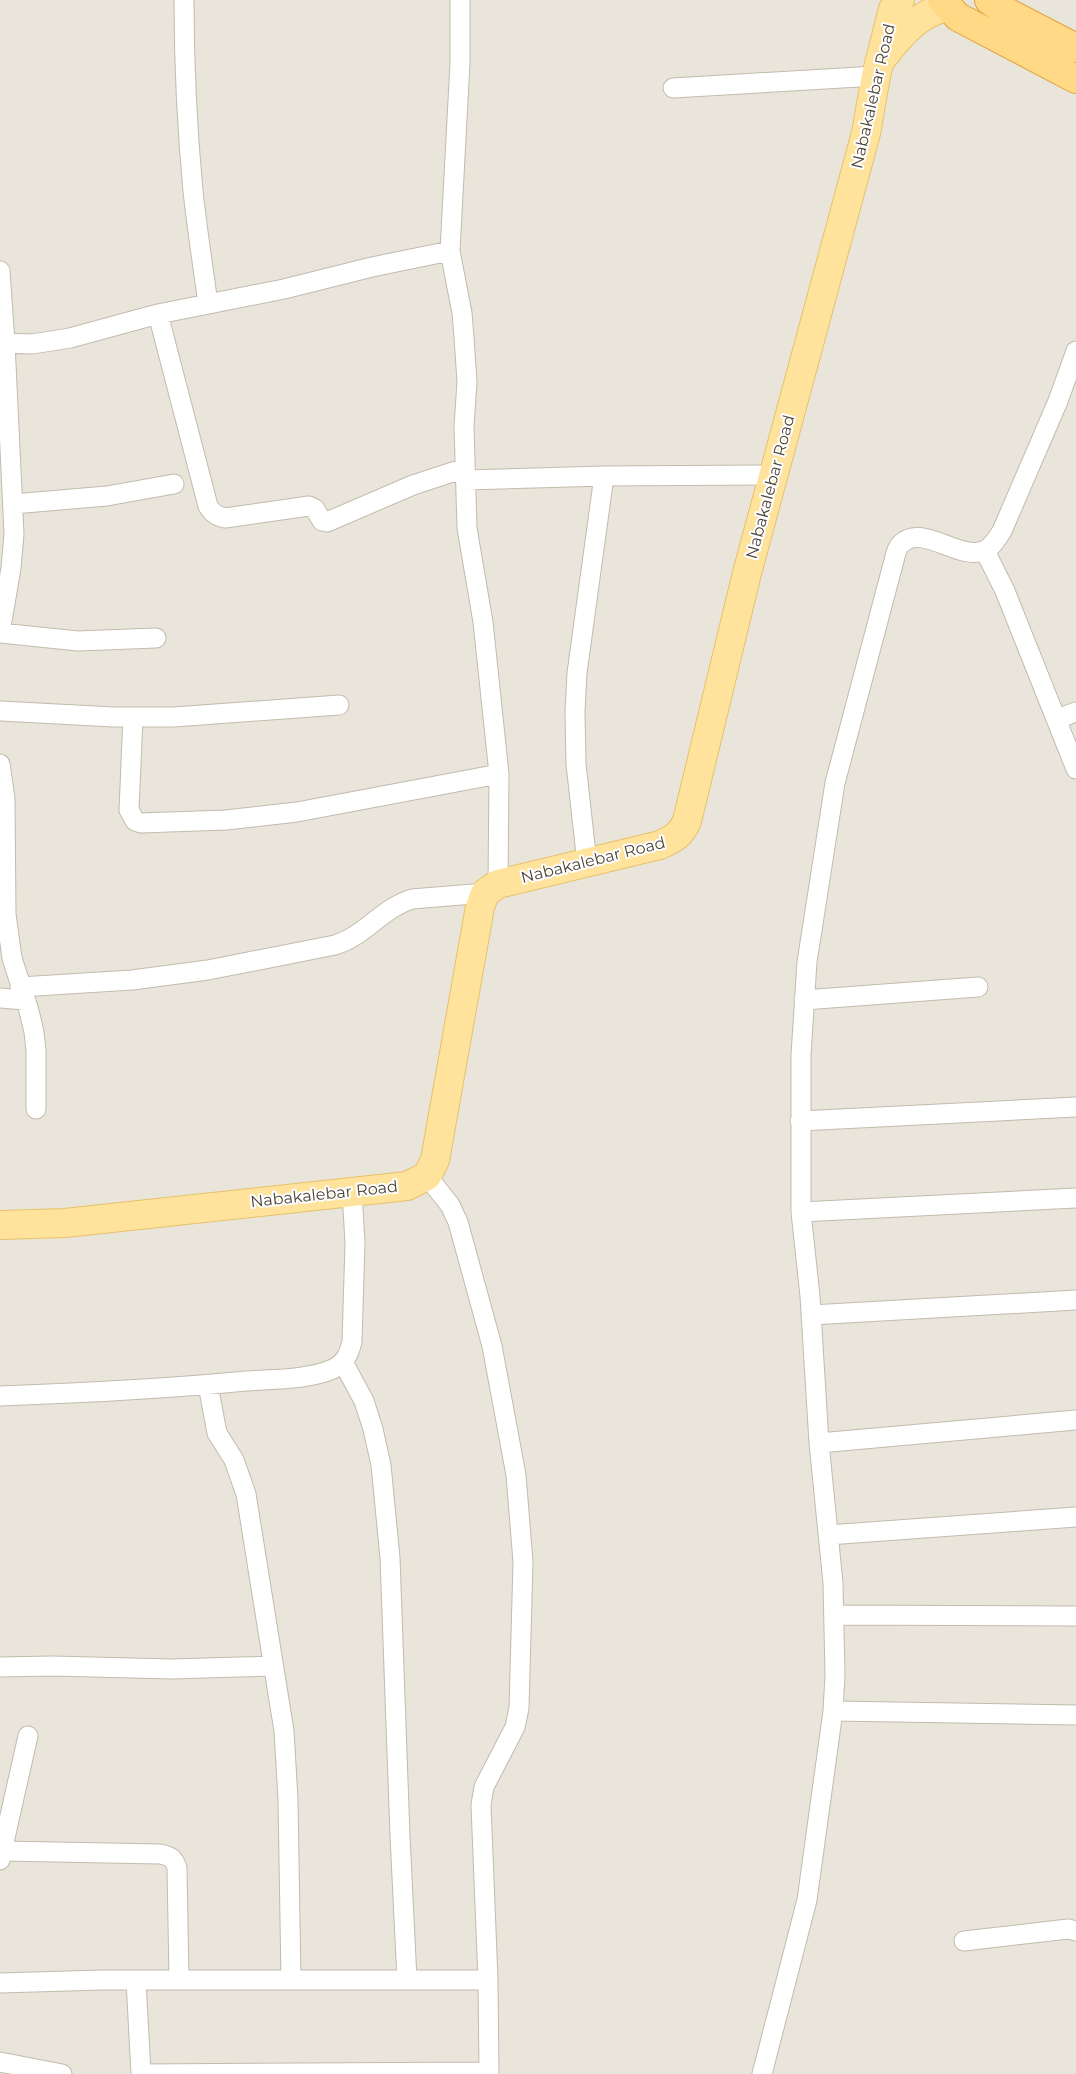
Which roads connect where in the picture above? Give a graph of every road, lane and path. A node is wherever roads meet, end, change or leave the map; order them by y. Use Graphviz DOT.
graph roads {
  1 [pos="184,0"];
  2 [pos="460,0"];
  3 [pos="900,0"];
  4 [pos="945,3"];
  5 [pos="996,5"];
  6 [pos="1076,48"];
  7 [pos="878,68"];
  8 [pos="1076,79"];
  9 [pos="673,88"];
  10 [pos="450,251"];
  11 [pos="0,271"];
  12 [pos="208,304"];
  13 [pos="158,314"];
  14 [pos="3,343"];
  15 [pos="1076,352"];
  16 [pos="1072,375"];
  17 [pos="5,464"];
  18 [pos="465,474"];
  19 [pos="774,475"];
  20 [pos="604,476"];
  21 [pos="174,484"];
  22 [pos="13,504"];
  23 [pos="985,551"];
  24 [pos="0,633"];
  25 [pos="156,638"];
  26 [pos="339,705"];
  27 [pos="0,712"];
  28 [pos="1076,712"];
  29 [pos="134,717"];
  30 [pos="1057,719"];
  31 [pos="0,764"];
  32 [pos="1076,769"];
  33 [pos="499,774"];
  34 [pos="2,798"];
  35 [pos="587,863"];
  36 [pos="491,889"];
  37 [pos="978,987"];
  38 [pos="23,993"];
  39 [pos="0,998"];
  40 [pos="804,1000"];
  41 [pos="1076,1107"];
  42 [pos="36,1109"];
  43 [pos="800,1121"];
  44 [pos="427,1176"];
  45 [pos="352,1192"];
  46 [pos="1076,1198"];
  47 [pos="801,1212"];
  48 [pos="0,1225"];
  49 [pos="1076,1300"];
  50 [pos="811,1315"];
  51 [pos="343,1362"];
  52 [pos="208,1385"];
  53 [pos="0,1396"];
  54 [pos="1076,1420"];
  55 [pos="819,1443"];
  56 [pos="1076,1517"];
  57 [pos="828,1535"];
  58 [pos="834,1616"];
  59 [pos="1076,1616"];
  60 [pos="273,1666"];
  61 [pos="0,1667"];
  62 [pos="833,1711"];
  63 [pos="1076,1715"];
  64 [pos="28,1736"];
  65 [pos="1,1855"];
  66 [pos="1076,1931"];
  67 [pos="964,1941"];
  68 [pos="136,1980"];
  69 [pos="180,1980"];
  70 [pos="291,1980"];
  71 [pos="407,1980"];
  72 [pos="488,1980"];
  73 [pos="0,1983"];
  74 [pos="0,2062"];
  75 [pos="488,2073"];
  76 [pos="62,2074"];
  77 [pos="141,2074"];
  78 [pos="762,2074"];
  1 -- 12 [label="street"];
  2 -- 10 [label="street"];
  3 -- 7 [label="main road, Nabakalebar Road"];
  4 -- 7 [label="main road"];
  4 -- 8 [label="highway"];
  5 -- 6 [label="highway"];
  7 -- 9 [label="street"];
  7 -- 19 [label="main road, Nabakalebar Road"];
  10 -- 12 [label="street"];
  10 -- 18 [label="street"];
  11 -- 14 [label="street"];
  12 -- 13 [label="street"];
  13 -- 14 [label="street"];
  13 -- 18 [label="street"];
  14 -- 17 [label="street"];
  15 -- 16 [label="street"];
  16 -- 23 [label="street"];
  17 -- 22 [label="street"];
  18 -- 20 [label="street"];
  18 -- 33 [label="street"];
  19 -- 20 [label="street"];
  19 -- 35 [label="main road, Nabakalebar Road"];
  20 -- 35 [label="street"];
  21 -- 22 [label="street"];
  22 -- 24 [label="street"];
  23 -- 30 [label="street"];
  23 -- 40 [label="street"];
  24 -- 25 [label="street"];
  26 -- 29 [label="street"];
  27 -- 29 [label="street"];
  28 -- 30 [label="street"];
  29 -- 33 [label="street"];
  30 -- 32 [label="street"];
  31 -- 34 [label="street"];
  33 -- 36 [label="street"];
  34 -- 38 [label="street"];
  35 -- 36 [label="main road, Nabakalebar Road"];
  36 -- 38 [label="street"];
  36 -- 44 [label="main road"];
  37 -- 40 [label="street"];
  38 -- 39 [label="street"];
  38 -- 42 [label="street"];
  40 -- 43 [label="street"];
  41 -- 43 [label="street"];
  43 -- 47 [label="street"];
  44 -- 45 [label="main road, Nabakalebar Road"];
  44 -- 72 [label="street"];
  45 -- 48 [label="main road, Nabakalebar Road"];
  45 -- 51 [label="street"];
  46 -- 47 [label="street"];
  47 -- 50 [label="street"];
  49 -- 50 [label="street"];
  50 -- 55 [label="street"];
  51 -- 52 [label="street"];
  51 -- 71 [label="street"];
  52 -- 53 [label="street"];
  52 -- 60 [label="street"];
  54 -- 55 [label="street"];
  55 -- 57 [label="street"];
  56 -- 57 [label="street"];
  57 -- 58 [label="street"];
  58 -- 59 [label="street"];
  58 -- 62 [label="street"];
  60 -- 61 [label="street"];
  60 -- 70 [label="street"];
  62 -- 63 [label="street"];
  62 -- 78 [label="street"];
  64 -- 65 [label="street"];
  65 -- 69 [label="street"];
  66 -- 67 [label="street"];
  68 -- 69 [label="street"];
  68 -- 73 [label="street"];
  68 -- 77 [label="street"];
  69 -- 70 [label="street"];
  70 -- 71 [label="street"];
  71 -- 72 [label="street"];
  72 -- 75 [label="street"];
  74 -- 76 [label="street"];
  75 -- 77 [label="street"];
}
